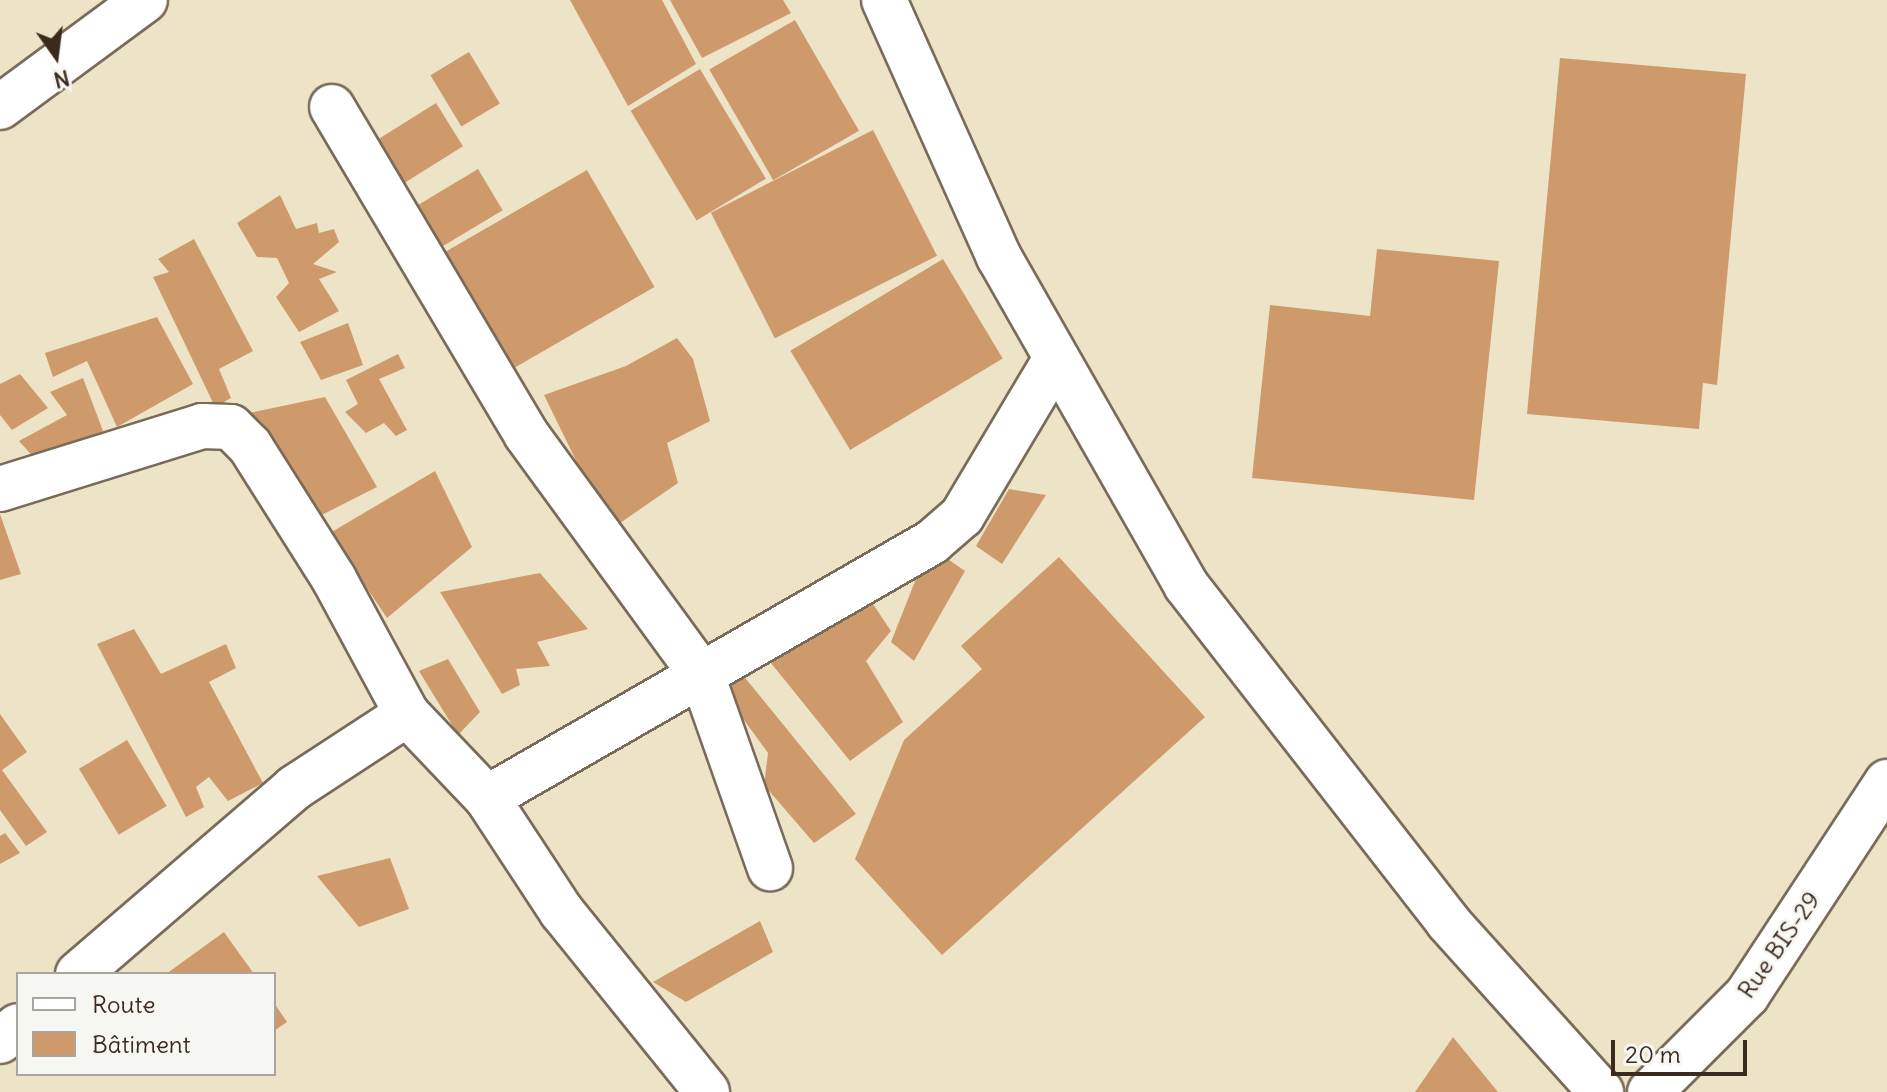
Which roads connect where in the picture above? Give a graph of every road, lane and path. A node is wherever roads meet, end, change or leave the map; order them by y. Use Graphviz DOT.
graph roads {
  1 [pos="145,0"];
  2 [pos="884,0"];
  3 [pos="0,107"];
  4 [pos="332,107"];
  5 [pos="1055,360"];
  6 [pos="0,489"];
  7 [pos="702,675"];
  8 [pos="407,714"];
  9 [pos="1887,782"];
  10 [pos="487,798"];
  11 [pos="770,868"];
  12 [pos="80,972"];
  13 [pos="16,1028"];
  14 [pos="0,1041"];
  15 [pos="707,1092"];
  16 [pos="1601,1092"];
  17 [pos="1650,1092"];
  1 -- 3 [label="street"];
  2 -- 5 [label="street"];
  4 -- 7 [label="street"];
  5 -- 7 [label="street"];
  5 -- 16 [label="street"];
  6 -- 8 [label="street"];
  7 -- 10 [label="street"];
  7 -- 11 [label="street"];
  8 -- 10 [label="street"];
  8 -- 12 [label="street"];
  9 -- 17 [label="street, Rue BIS-29"];
  10 -- 15 [label="street"];
  13 -- 14 [label="street"];
}
